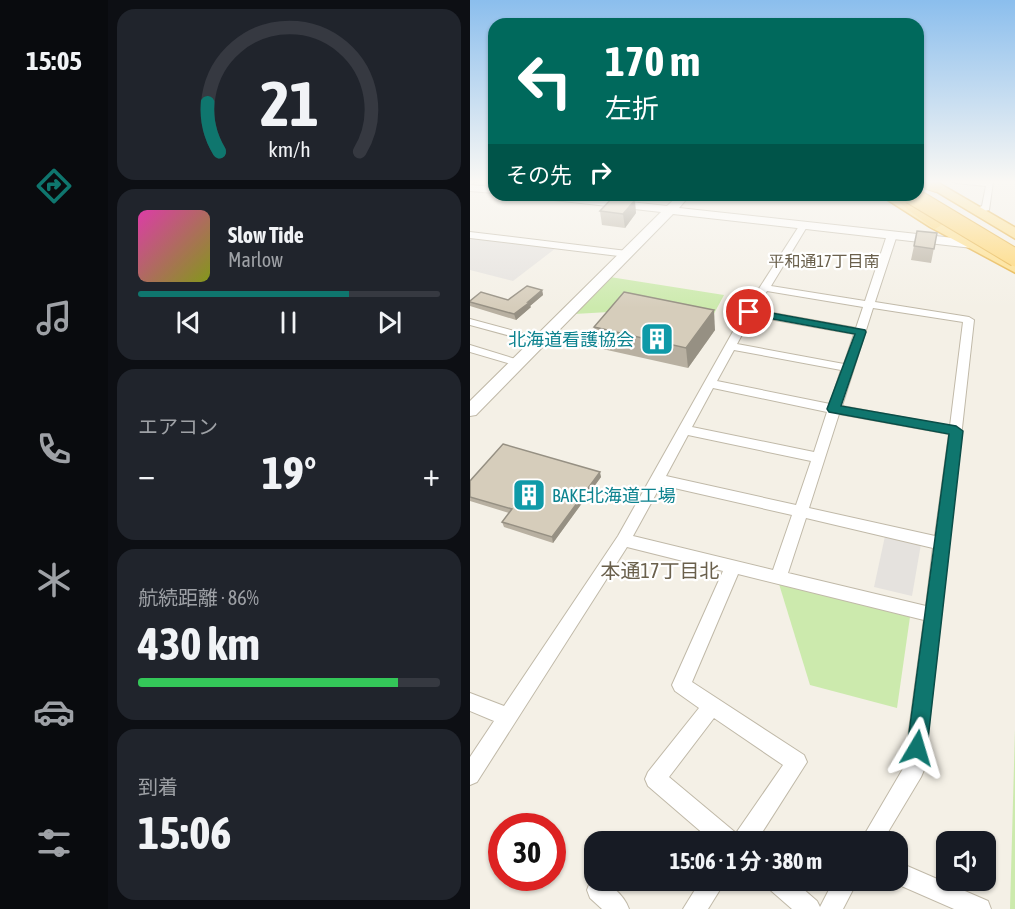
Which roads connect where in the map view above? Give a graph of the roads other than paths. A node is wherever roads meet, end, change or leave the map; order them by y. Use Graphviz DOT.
graph roads {
  1 [pos="658,223"];
  2 [pos="789,223"];
  3 [pos="958,223"];
  4 [pos="975,223"];
  5 [pos="997,223"];
  6 [pos="935,224"];
  7 [pos="804,225"];
  8 [pos="470,235"];
  9 [pos="1016,235"];
  10 [pos="892,236"];
  11 [pos="971,243"];
  12 [pos="1016,247"];
  13 [pos="628,254"];
  14 [pos="1016,258"];
  15 [pos="1016,268"];
  16 [pos="765,288"];
  17 [pos="869,304"];
  18 [pos="749,312"];
  19 [pos="470,322"];
  20 [pos="861,332"];
  21 [pos="540,341"];
  22 [pos="731,346"];
  23 [pos="470,348"];
  24 [pos="518,363"];
  25 [pos="848,368"];
  26 [pos="711,384"];
  27 [pos="476,397"];
  28 [pos="833,409"];
  29 [pos="470,411"];
  30 [pos="686,430"];
  31 [pos="956,431"];
  32 [pos="819,458"];
  33 [pos="658,479"];
  34 [pos="800,512"];
  35 [pos="623,540"];
  36 [pos="942,544"];
  37 [pos="733,567"];
  38 [pos="779,577"];
  39 [pos="933,615"];
  40 [pos="470,702"];
  41 [pos="713,705"];
  42 [pos="508,717"];
  43 [pos="470,775"];
  44 [pos="717,831"];
  45 [pos="750,831"];
  46 [pos="877,831"];
  47 [pos="908,877"];
  48 [pos="599,891"];
  49 [pos="706,891"];
  50 [pos="789,891"];
  51 [pos="841,891"];
  52 [pos="618,909"];
  53 [pos="694,909"];
  54 [pos="809,909"];
  55 [pos="830,909"];
  56 [pos="980,909"];
  1 -- 13 [label="street"];
  2 -- 7 [label="street"];
  3 -- 14 [label="highway, bridge"];
  4 -- 12 [label="highway"];
  5 -- 9 [label="highway"];
  6 -- 11 [label="highway"];
  7 -- 10 [label="street"];
  7 -- 16 [label="street"];
  8 -- 13 [label="street"];
  10 -- 11 [label="street"];
  10 -- 17 [label="street"];
  11 -- 12 [label="street"];
  11 -- 15 [label="highway"];
  13 -- 21 [label="street"];
  16 -- 17 [label="street"];
  16 -- 18 [label="street"];
  17 -- 20 [label="street"];
  17 -- 31 [label="street"];
  18 -- 20 [label="street"];
  18 -- 22 [label="street"];
  19 -- 21 [label="street"];
  20 -- 25 [label="street"];
  21 -- 24 [label="street"];
  22 -- 25 [label="street"];
  22 -- 26 [label="street"];
  23 -- 24 [label="street"];
  24 -- 27 [label="street"];
  25 -- 28 [label="street"];
  26 -- 28 [label="street"];
  26 -- 30 [label="street"];
  27 -- 29 [label="street"];
  28 -- 31 [label="street"];
  28 -- 32 [label="street"];
  30 -- 32 [label="street"];
  30 -- 33 [label="street"];
  31 -- 36 [label="street"];
  32 -- 34 [label="street"];
  33 -- 34 [label="street"];
  33 -- 35 [label="street"];
  34 -- 36 [label="street"];
  34 -- 38 [label="street"];
  35 -- 37 [label="street"];
  35 -- 42 [label="street"];
  36 -- 39 [label="street"];
  37 -- 38 [label="street"];
  37 -- 41 [label="street"];
  38 -- 39 [label="street"];
  39 -- 46 [label="street"];
  40 -- 42 [label="street"];
  41 -- 44 [label="street"];
  41 -- 45 [label="street"];
  42 -- 43 [label="street"];
  47 -- 56 [label="street"];
  48 -- 52 [label="street"];
  49 -- 53 [label="street"];
  50 -- 54 [label="street"];
  51 -- 55 [label="street"];
}
